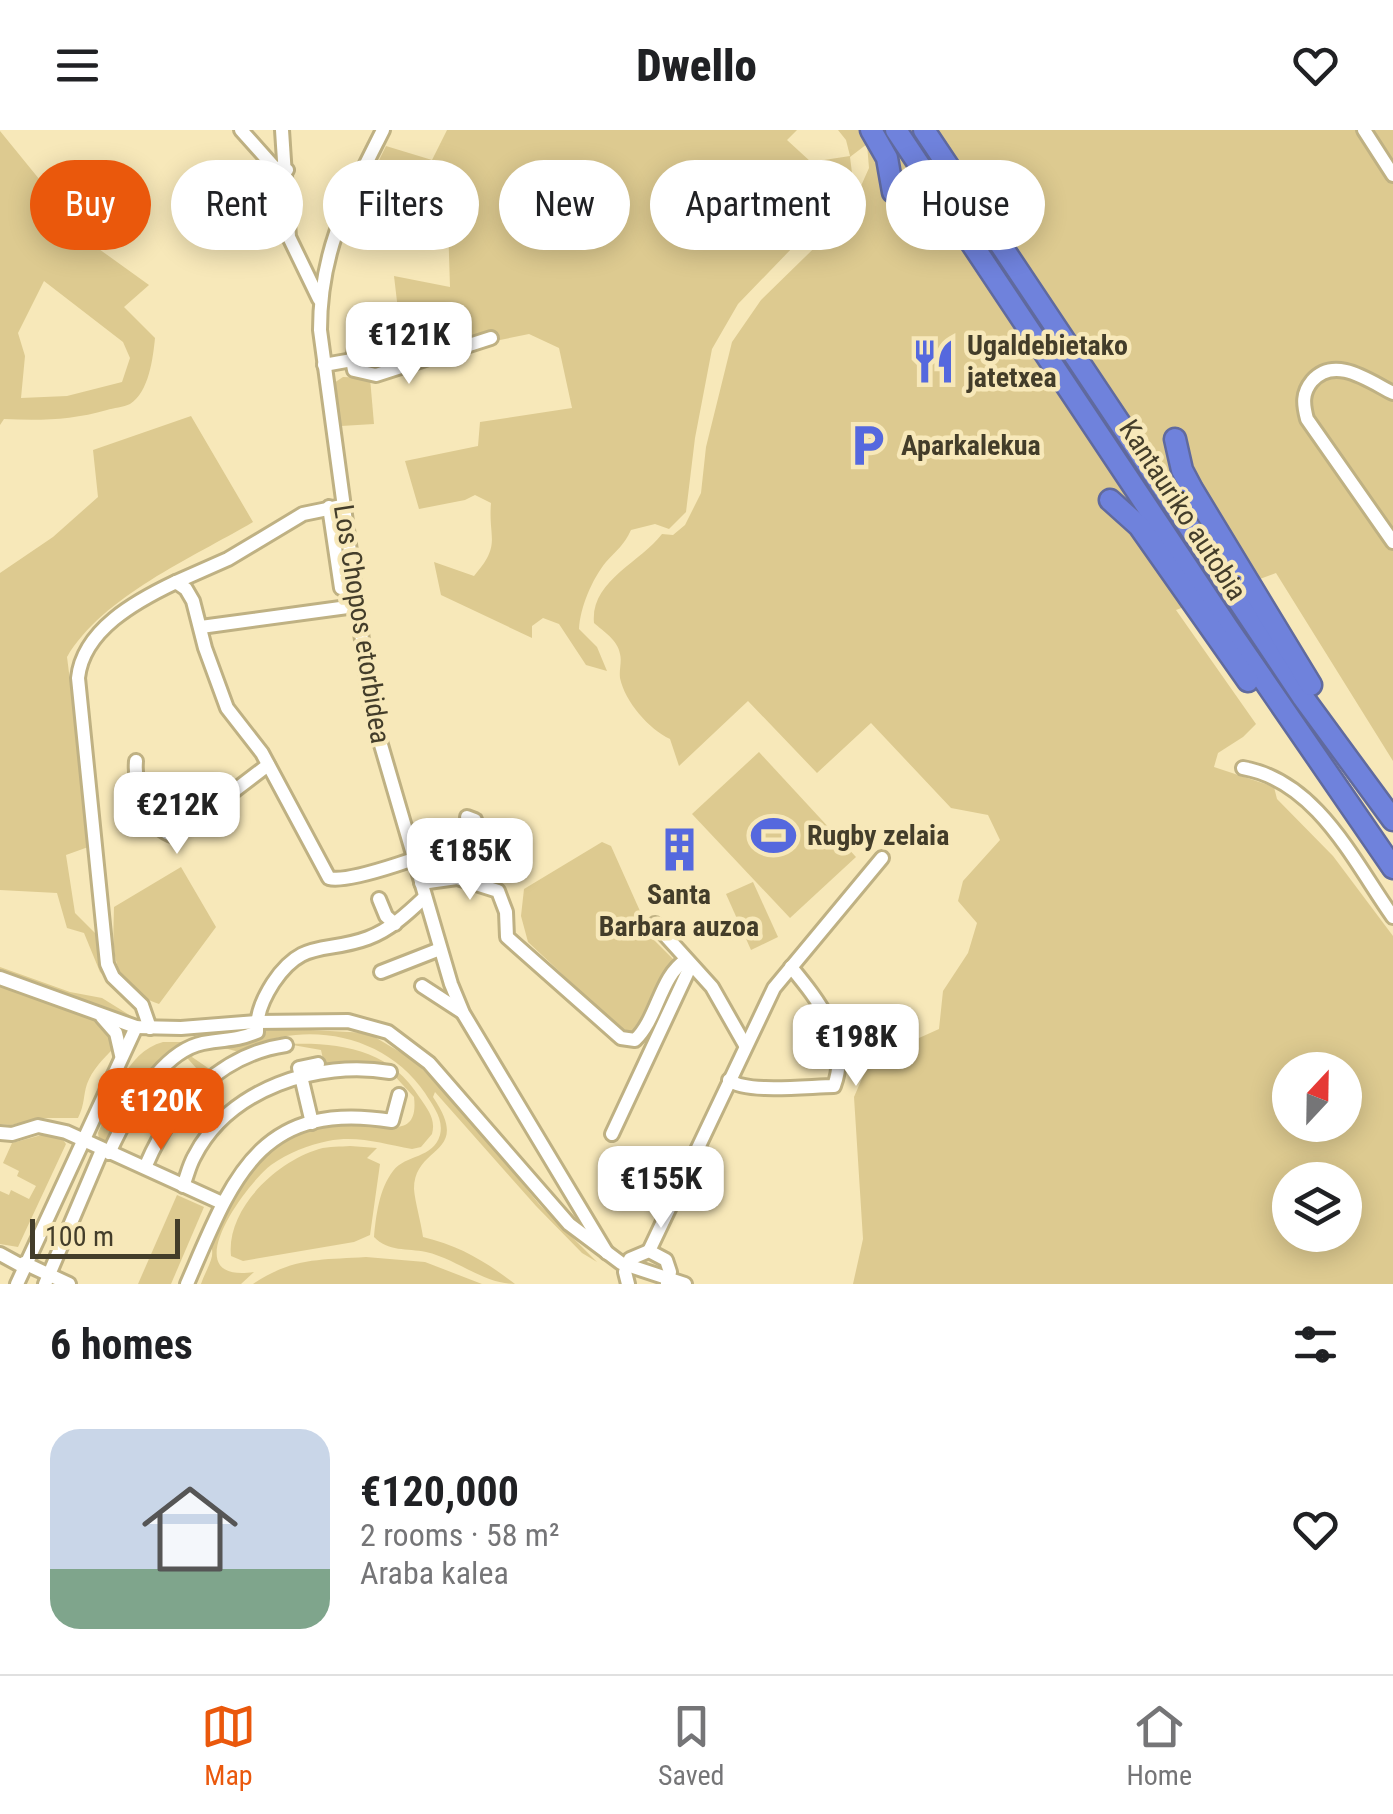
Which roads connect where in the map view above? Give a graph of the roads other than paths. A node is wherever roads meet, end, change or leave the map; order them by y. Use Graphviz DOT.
graph roads {
  1 [pos="241,130"];
  2 [pos="282,130"];
  3 [pos="383,130"];
  4 [pos="872,130"];
  5 [pos="896,130"];
  6 [pos="924,130"];
  7 [pos="1364,130"];
  8 [pos="268,160"];
  9 [pos="286,160"];
  10 [pos="887,160"];
  11 [pos="1393,176"];
  12 [pos="295,250"];
  13 [pos="320,301"];
  14 [pos="362,329"];
  15 [pos="491,338"];
  16 [pos="352,360"];
  17 [pos="324,365"];
  18 [pos="1393,393"];
  19 [pos="1175,439"];
  20 [pos="1110,500"];
  21 [pos="336,506"];
  22 [pos="1393,542"];
  23 [pos="176,582"];
  24 [pos="355,606"];
  25 [pos="201,627"];
  26 [pos="136,761"];
  27 [pos="268,766"];
  28 [pos="1243,768"];
  29 [pos="1393,806"];
  30 [pos="467,817"];
  31 [pos="1393,820"];
  32 [pos="1359,823"];
  33 [pos="464,840"];
  34 [pos="486,852"];
  35 [pos="413,858"];
  36 [pos="882,858"];
  37 [pos="1393,868"];
  38 [pos="423,890"];
  39 [pos="379,900"];
  40 [pos="1393,918"];
  41 [pos="395,924"];
  42 [pos="655,924"];
  43 [pos="440,949"];
  44 [pos="688,962"];
  45 [pos="791,967"];
  46 [pos="382,972"];
  47 [pos="0,978"];
  48 [pos="422,986"];
  49 [pos="463,1013"];
  50 [pos="100,1015"];
  51 [pos="143,1027"];
  52 [pos="286,1045"];
  53 [pos="745,1045"];
  54 [pos="122,1058"];
  55 [pos="318,1064"];
  56 [pos="390,1072"];
  57 [pos="302,1077"];
  58 [pos="729,1080"];
  59 [pos="399,1095"];
  60 [pos="312,1122"];
  61 [pos="0,1132"];
  62 [pos="612,1134"];
  63 [pos="82,1140"];
  64 [pos="106,1152"];
  65 [pos="147,1163"];
  66 [pos="183,1186"];
  67 [pos="222,1203"];
  68 [pos="580,1207"];
  69 [pos="569,1224"];
  70 [pos="648,1251"];
  71 [pos="607,1252"];
  72 [pos="0,1254"];
  73 [pos="23,1264"];
  74 [pos="626,1265"];
  75 [pos="46,1280"];
  76 [pos="668,1281"];
  77 [pos="17,1284"];
  78 [pos="69,1284"];
  79 [pos="187,1284"];
  80 [pos="628,1284"];
  81 [pos="685,1284"];
  1 -- 8 [label="street"];
  2 -- 9 [label="street"];
  3 -- 13 [label="street, Los Chopos etorbidea"];
  4 -- 10 [label="highway"];
  5 -- 32 [label="highway, Kantauriko autobia"];
  6 -- 31 [label="highway, Kantauriko autobia"];
  7 -- 11 [label="street"];
  12 -- 13 [label="street"];
  13 -- 17 [label="street, Los Chopos etorbidea"];
  14 -- 16 [label="street"];
  15 -- 16 [label="street"];
  16 -- 17 [label="street"];
  17 -- 21 [label="street, Los Chopos etorbidea"];
  18 -- 22 [label="street"];
  19 -- 29 [label="highway"];
  20 -- 32 [label="highway"];
  21 -- 23 [label="street"];
  21 -- 24 [label="street, Los Chopos etorbidea"];
  23 -- 25 [label="street"];
  23 -- 51 [label="street"];
  24 -- 25 [label="street"];
  24 -- 35 [label="street, Los Chopos etorbidea"];
  25 -- 27 [label="street"];
  26 -- 27 [label="street"];
  27 -- 35 [label="street"];
  28 -- 40 [label="street"];
  30 -- 33 [label="street"];
  32 -- 37 [label="highway, Kantauriko autobia"];
  33 -- 34 [label="street"];
  33 -- 35 [label="street"];
  35 -- 38 [label="street, Los Chopos etorbidea"];
  36 -- 45 [label="street"];
  38 -- 41 [label="street"];
  38 -- 43 [label="street, Los Chopos etorbidea"];
  38 -- 44 [label="street"];
  39 -- 41 [label="street"];
  41 -- 64 [label="street"];
  42 -- 44 [label="street"];
  43 -- 46 [label="street"];
  43 -- 49 [label="street, Los Chopos etorbidea"];
  44 -- 53 [label="street"];
  44 -- 62 [label="street"];
  45 -- 53 [label="street"];
  45 -- 58 [label="street"];
  47 -- 50 [label="street"];
  48 -- 49 [label="street"];
  49 -- 68 [label="street, Los Chopos etorbidea"];
  50 -- 51 [label="street"];
  50 -- 54 [label="street"];
  51 -- 54 [label="street"];
  51 -- 69 [label="street"];
  52 -- 65 [label="street"];
  53 -- 58 [label="street"];
  54 -- 63 [label="street"];
  55 -- 57 [label="street"];
  56 -- 57 [label="street"];
  57 -- 60 [label="street"];
  57 -- 66 [label="street"];
  58 -- 70 [label="street"];
  59 -- 60 [label="street"];
  60 -- 67 [label="street"];
  61 -- 63 [label="street"];
  63 -- 64 [label="street"];
  63 -- 73 [label="street"];
  64 -- 66 [label="street"];
  64 -- 75 [label="street"];
  66 -- 67 [label="street"];
  67 -- 79 [label="street"];
  68 -- 69 [label="street"];
  68 -- 71 [label="street, Los Chopos etorbidea"];
  69 -- 71 [label="street"];
  70 -- 74 [label="street"];
  70 -- 76 [label="street"];
  71 -- 74 [label="street"];
  72 -- 73 [label="street"];
  73 -- 75 [label="street"];
  73 -- 77 [label="street"];
  74 -- 76 [label="street"];
  74 -- 80 [label="street"];
  75 -- 78 [label="street"];
  76 -- 81 [label="street"];
}
